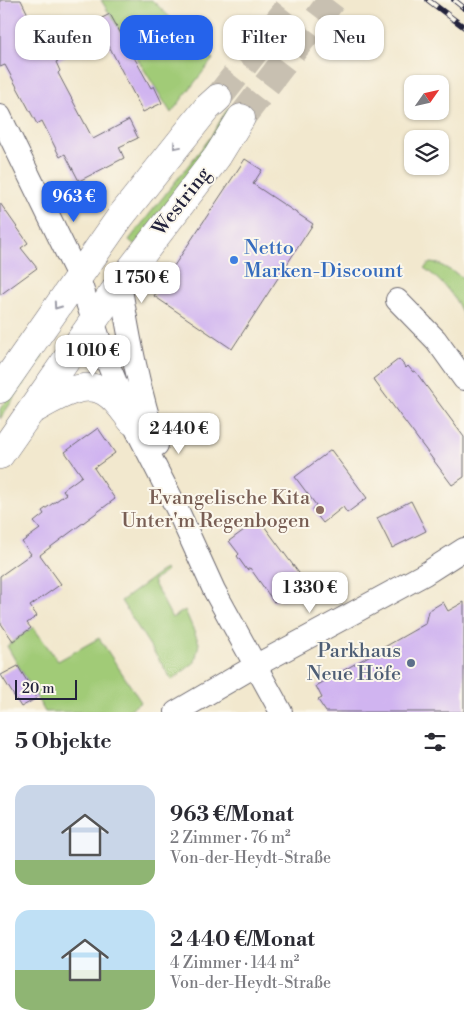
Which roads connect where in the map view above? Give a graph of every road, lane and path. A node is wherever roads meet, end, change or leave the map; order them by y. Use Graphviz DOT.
graph roads {
  1 [pos="218,98"];
  2 [pos="0,116"];
  3 [pos="241,118"];
  4 [pos="78,276"];
  5 [pos="120,283"];
  6 [pos="397,300"];
  7 [pos="94,319"];
  8 [pos="464,379"];
  9 [pos="0,389"];
  10 [pos="30,412"];
  11 [pos="132,421"];
  12 [pos="0,455"];
  13 [pos="178,510"];
  14 [pos="464,548"];
  15 [pos="255,666"];
  16 [pos="176,712"];
  17 [pos="281,712"];
  1 -- 4 [label="main road, Westring, one-way"];
  2 -- 4 [label="street"];
  3 -- 5 [label="main road, Westring"];
  4 -- 7 [label="street"];
  4 -- 9 [label="main road, Westring, one-way"];
  5 -- 7 [label="main road, Westring"];
  5 -- 13 [label="street"];
  6 -- 8 [label="street"];
  7 -- 10 [label="main road, Westring"];
  7 -- 11 [label="street"];
  10 -- 11 [label="main road"];
  10 -- 12 [label="main road, Westring"];
  11 -- 13 [label="street"];
  13 -- 15 [label="street"];
  14 -- 15 [label="street"];
  15 -- 16 [label="street"];
  15 -- 17 [label="street"];
}
